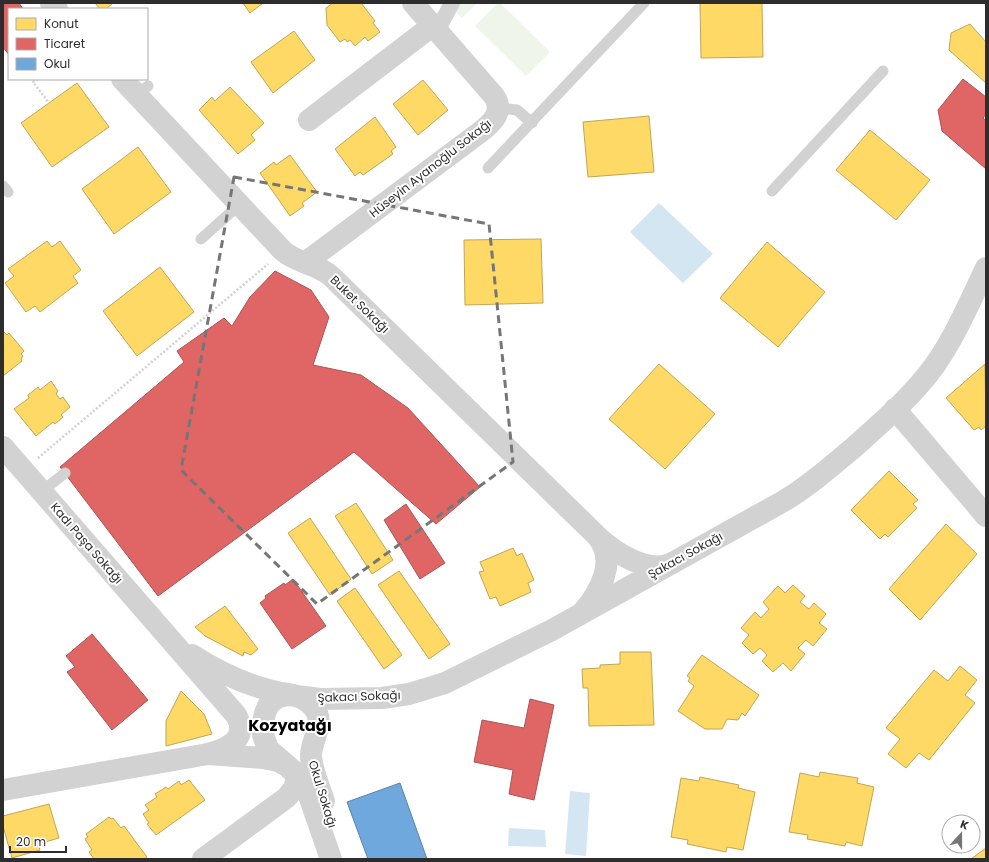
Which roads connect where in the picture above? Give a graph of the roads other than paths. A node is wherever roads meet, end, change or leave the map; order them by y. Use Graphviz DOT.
graph roads {
  1 [pos="413,3"];
  2 [pos="452,3"];
  3 [pos="644,3"];
  4 [pos="434,29"];
  5 [pos="883,72"];
  6 [pos="136,86"];
  7 [pos="498,108"];
  8 [pos="309,120"];
  9 [pos="532,123"];
  10 [pos="488,168"];
  11 [pos="772,190"];
  12 [pos="239,205"];
  13 [pos="201,239"];
  14 [pos="306,262"];
  15 [pos="986,268"];
  16 [pos="895,410"];
  17 [pos="3,447"];
  18 [pos="65,473"];
  19 [pos="41,492"];
  20 [pos="986,516"];
  21 [pos="596,536"];
  22 [pos="672,562"];
  23 [pos="582,613"];
  24 [pos="171,639"];
  25 [pos="293,695"];
  26 [pos="208,754"];
  27 [pos="292,770"];
  28 [pos="3,790"];
  29 [pos="203,859"];
  30 [pos="331,859"];
  31 [pos="344,859"];
  1 -- 4 [label="street, Hüseyin Ayanoğlu Sokağı"];
  2 -- 4 [label="street"];
  3 -- 9 [label="lane"];
  4 -- 7 [label="street, Hüseyin Ayanoğlu Sokağı"];
  4 -- 8 [label="street"];
  5 -- 11 [label="lane"];
  6 -- 12 [label="street, Buket Sokağı"];
  7 -- 9 [label="lane"];
  7 -- 14 [label="street, Hüseyin Ayanoğlu Sokağı"];
  9 -- 10 [label="lane"];
  12 -- 13 [label="lane"];
  12 -- 14 [label="street, Buket Sokağı"];
  14 -- 21 [label="street, Buket Sokağı"];
  15 -- 16 [label="street, Şakacı Sokağı"];
  16 -- 20 [label="street"];
  16 -- 22 [label="street, Şakacı Sokağı"];
  17 -- 19 [label="street, Kadı Paşa Sokağı"];
  18 -- 19 [label="lane"];
  19 -- 24 [label="street, Kadı Paşa Sokağı"];
  21 -- 22 [label="street, Buket Sokağı"];
  21 -- 23 [label="street, Buket Sokağı"];
  22 -- 23 [label="street, Şakacı Sokağı"];
  23 -- 25 [label="street, Şakacı Sokağı"];
  24 -- 25 [label="street, Kadı Paşa Sokağı"];
  24 -- 26 [label="street, Kadı Paşa Sokağı"];
  25 -- 27 [label="street"];
  25 -- 31 [label="street, Okul Sokağı"];
  26 -- 27 [label="street, Okul Sokağı"];
  26 -- 28 [label="street"];
  27 -- 29 [label="street"];
  27 -- 30 [label="street, Okul Sokağı"];
}
